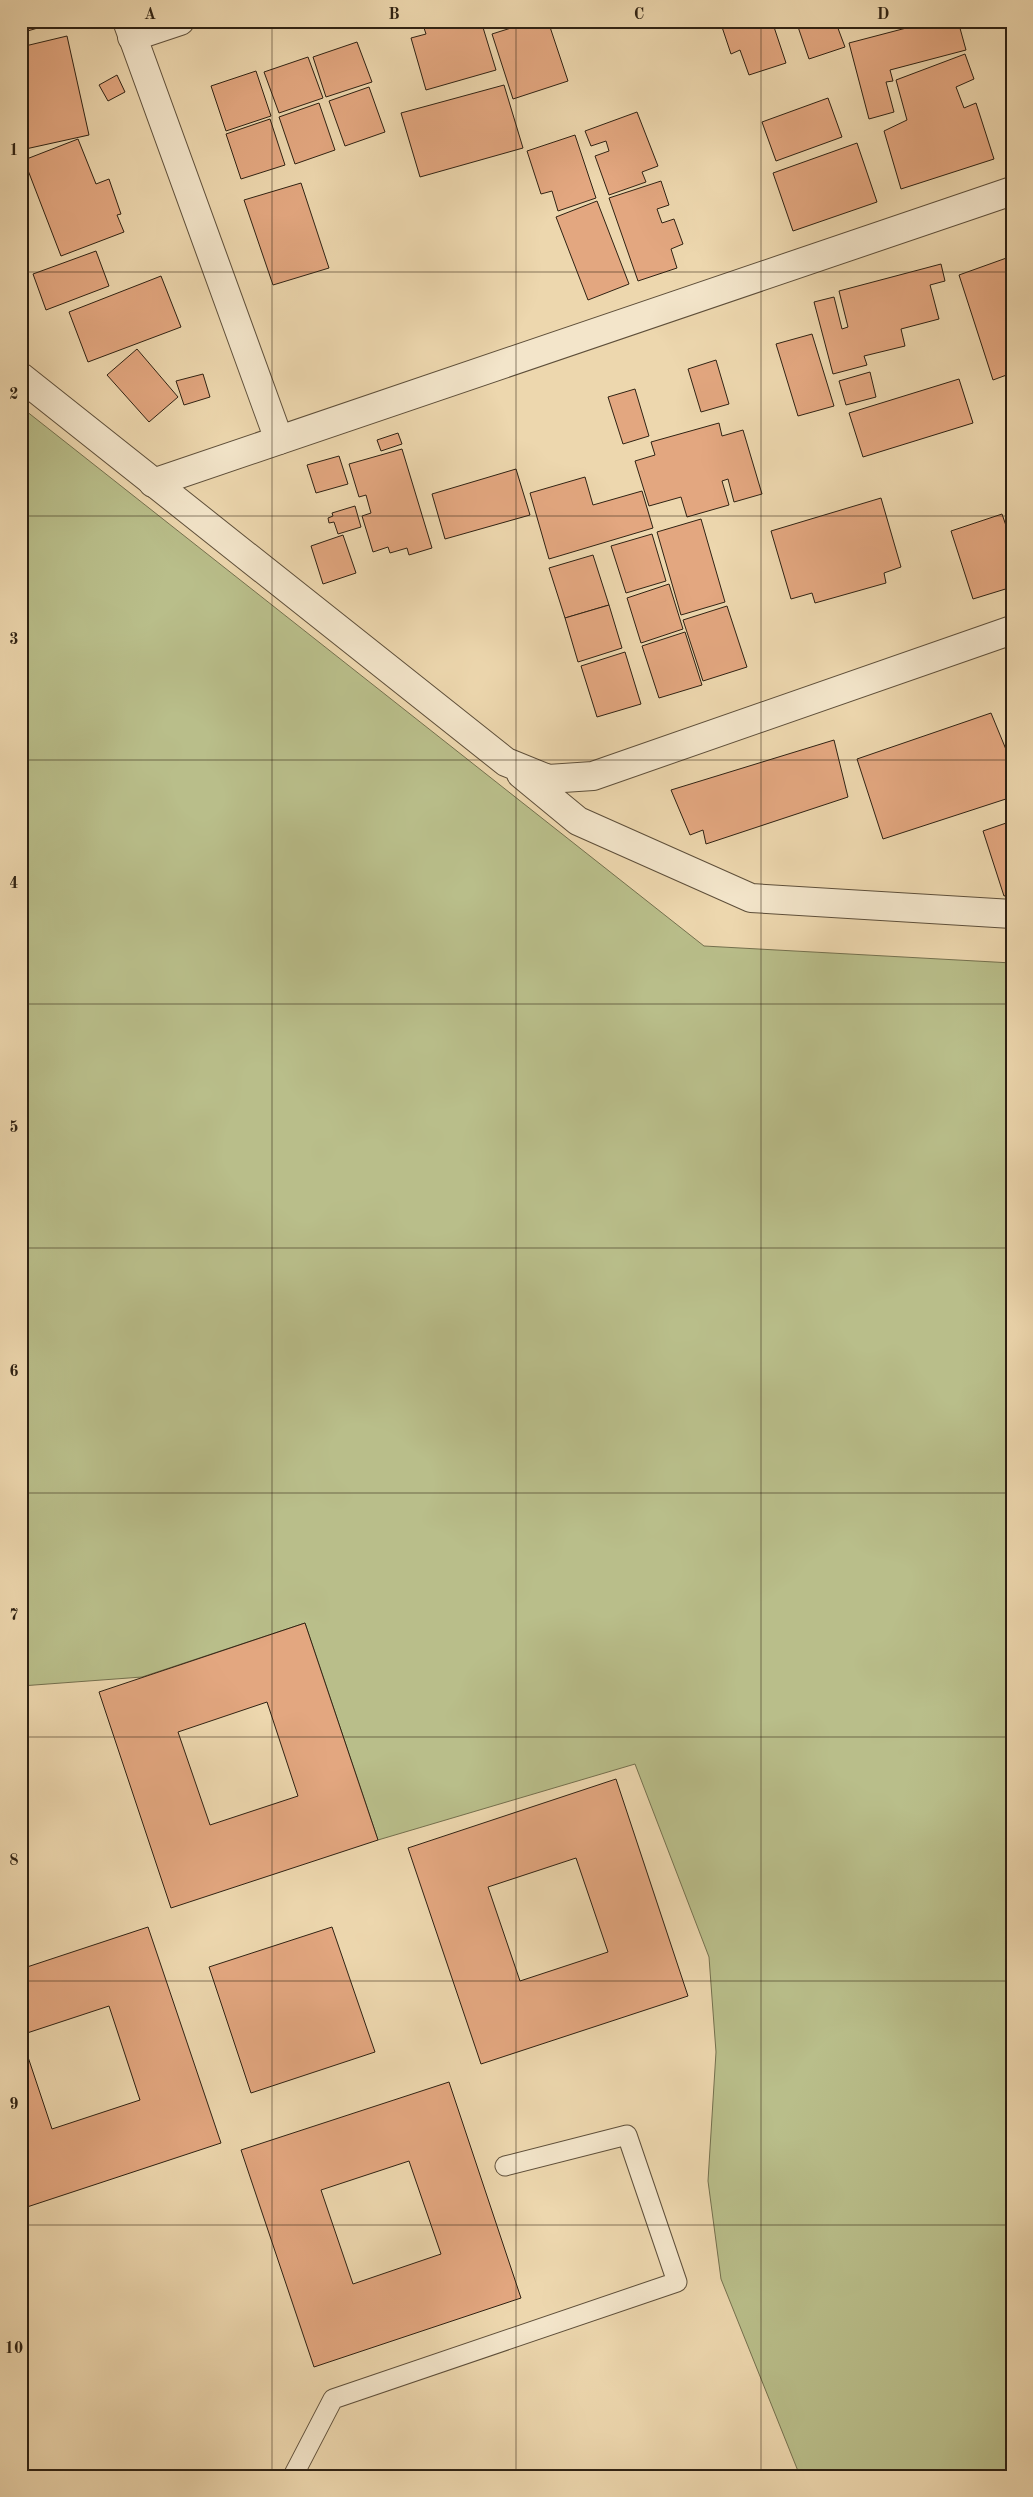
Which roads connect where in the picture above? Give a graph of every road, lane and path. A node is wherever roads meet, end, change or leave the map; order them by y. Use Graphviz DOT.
graph roads {
  1 [pos="180,21"];
  2 [pos="129,29"];
  3 [pos="1012,191"];
  4 [pos="21,377"];
  5 [pos="279,440"];
  6 [pos="153,483"];
  7 [pos="1012,630"];
  8 [pos="506,762"];
  9 [pos="1012,914"];
  10 [pos="505,2166"];
  11 [pos="293,2476"];
  1 -- 2 [label="street"];
  2 -- 5 [label="street"];
  3 -- 5 [label="street"];
  4 -- 6 [label="street"];
  5 -- 6 [label="street"];
  6 -- 8 [label="street"];
  7 -- 8 [label="street"];
  8 -- 9 [label="street"];
  10 -- 11 [label="lane"];
}
